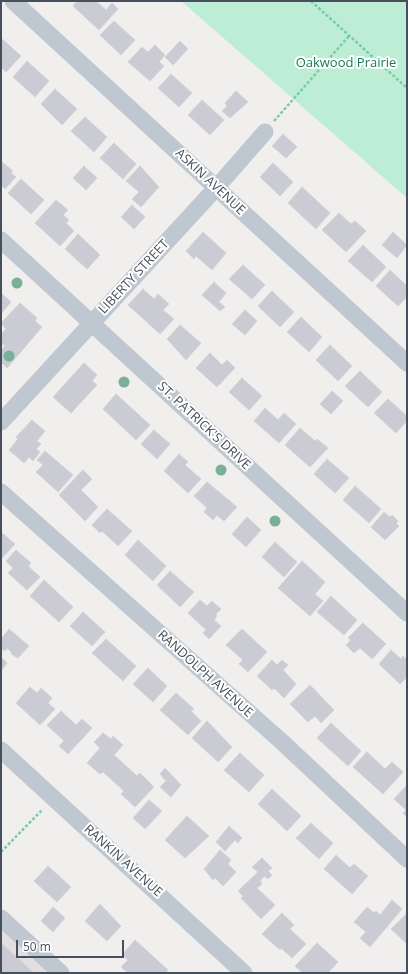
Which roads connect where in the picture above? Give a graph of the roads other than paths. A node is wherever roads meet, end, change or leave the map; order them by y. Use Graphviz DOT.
graph roads {
  1 [pos="13,1"];
  2 [pos="265,132"];
  3 [pos="216,188"];
  4 [pos="1,240"];
  5 [pos="92,323"];
  6 [pos="407,363"];
  7 [pos="1,422"];
  8 [pos="1,492"];
  9 [pos="407,613"];
  10 [pos="1,750"];
  11 [pos="407,859"];
  12 [pos="1,918"];
  13 [pos="61,973"];
  14 [pos="244,973"];
  1 -- 3 [label="street, ASKIN AVENUE"];
  2 -- 3 [label="street, LIBERTY STREET"];
  3 -- 5 [label="street, LIBERTY STREET"];
  3 -- 6 [label="street, ASKIN AVENUE"];
  4 -- 5 [label="street, ST. PATRICK'S DRIVE"];
  5 -- 7 [label="street, LIBERTY STREET"];
  5 -- 9 [label="street, ST. PATRICK'S DRIVE"];
  8 -- 11 [label="street, RANDOLPH AVENUE"];
  10 -- 14 [label="street, RANKIN AVENUE"];
  12 -- 13 [label="street"];
}
